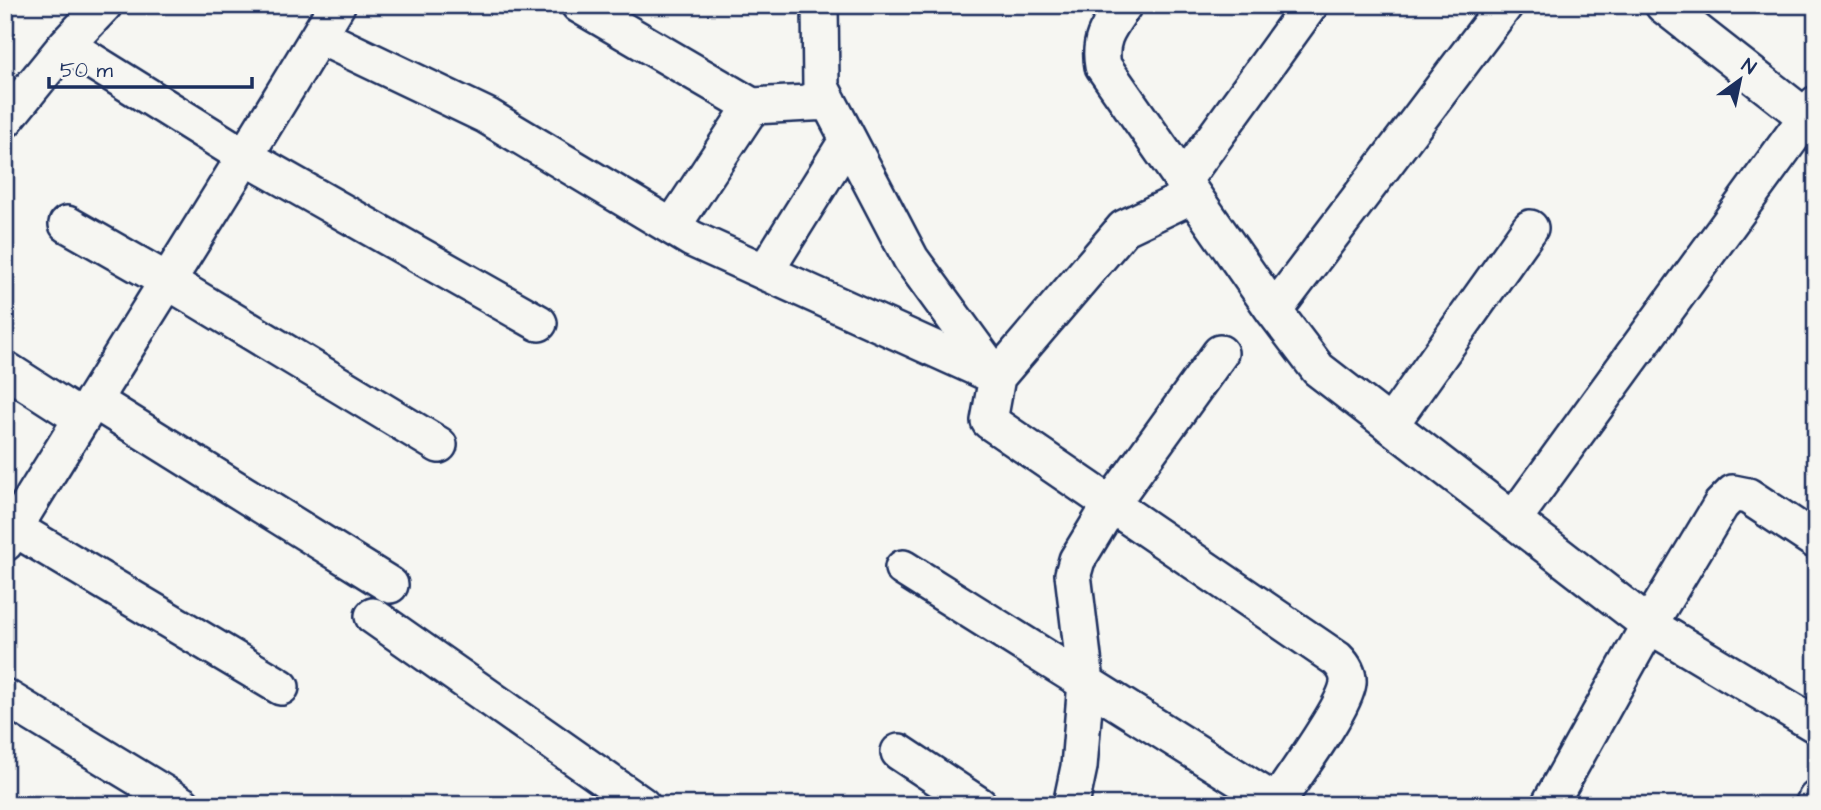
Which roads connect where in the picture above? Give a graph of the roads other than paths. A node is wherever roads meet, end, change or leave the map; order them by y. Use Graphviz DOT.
graph roads {
  1 [pos="104,5"];
  2 [pos="337,5"];
  3 [pos="579,5"];
  4 [pos="820,5"];
  5 [pos="1124,5"];
  6 [pos="1310,5"];
  7 [pos="1505,5"];
  8 [pos="1663,5"];
  9 [pos="319,36"];
  10 [pos="66,45"];
  11 [pos="829,103"];
  12 [pos="752,106"];
  13 [pos="1811,111"];
  14 [pos="5,120"];
  15 [pos="848,139"];
  16 [pos="244,156"];
  17 [pos="1188,188"];
  18 [pos="67,224"];
  19 [pos="672,227"];
  20 [pos="1530,228"];
  21 [pos="765,272"];
  22 [pos="169,282"];
  23 [pos="1274,311"];
  24 [pos="539,323"];
  25 [pos="1220,353"];
  26 [pos="5,369"];
  27 [pos="997,377"];
  28 [pos="87,409"];
  29 [pos="1390,425"];
  30 [pos="439,445"];
  31 [pos="1111,504"];
  32 [pos="1513,520"];
  33 [pos="10,535"];
  34 [pos="1816,541"];
  35 [pos="903,568"];
  36 [pos="390,585"];
  37 [pos="373,617"];
  38 [pos="1649,625"];
  39 [pos="1086,682"];
  40 [pos="281,687"];
  41 [pos="5,697"];
  42 [pos="1816,725"];
  43 [pos="899,752"];
  44 [pos="1816,799"];
  45 [pos="1276,804"];
  46 [pos="183,805"];
  47 [pos="642,805"];
  48 [pos="979,805"];
  49 [pos="1071,805"];
  50 [pos="1549,805"];
  51 [pos="1812,805"];
  1 -- 10 [label="street"];
  2 -- 9 [label="street"];
  3 -- 12 [label="street"];
  4 -- 11 [label="street"];
  5 -- 17 [label="street"];
  6 -- 17 [label="street"];
  7 -- 23 [label="street"];
  8 -- 13 [label="street"];
  9 -- 16 [label="street"];
  9 -- 19 [label="street"];
  10 -- 14 [label="street"];
  10 -- 16 [label="street"];
  11 -- 12 [label="street"];
  11 -- 15 [label="street"];
  12 -- 19 [label="street"];
  13 -- 32 [label="street"];
  15 -- 21 [label="street"];
  15 -- 27 [label="street"];
  16 -- 22 [label="street"];
  16 -- 24 [label="street"];
  17 -- 23 [label="street"];
  17 -- 27 [label="street"];
  18 -- 22 [label="street"];
  19 -- 21 [label="street"];
  20 -- 29 [label="street"];
  21 -- 27 [label="street"];
  22 -- 28 [label="street"];
  22 -- 30 [label="street"];
  23 -- 29 [label="street"];
  25 -- 31 [label="street"];
  26 -- 28 [label="street"];
  27 -- 31 [label="street"];
  28 -- 33 [label="street"];
  28 -- 36 [label="street"];
  29 -- 32 [label="street"];
  31 -- 39 [label="street"];
  31 -- 45 [label="street"];
  32 -- 38 [label="street"];
  33 -- 40 [label="street"];
  34 -- 38 [label="street"];
  35 -- 39 [label="street"];
  37 -- 47 [label="street"];
  38 -- 42 [label="street"];
  38 -- 50 [label="street"];
  39 -- 45 [label="street"];
  39 -- 49 [label="street"];
  41 -- 46 [label="street"];
  43 -- 48 [label="street"];
  44 -- 51 [label="street"];
}
